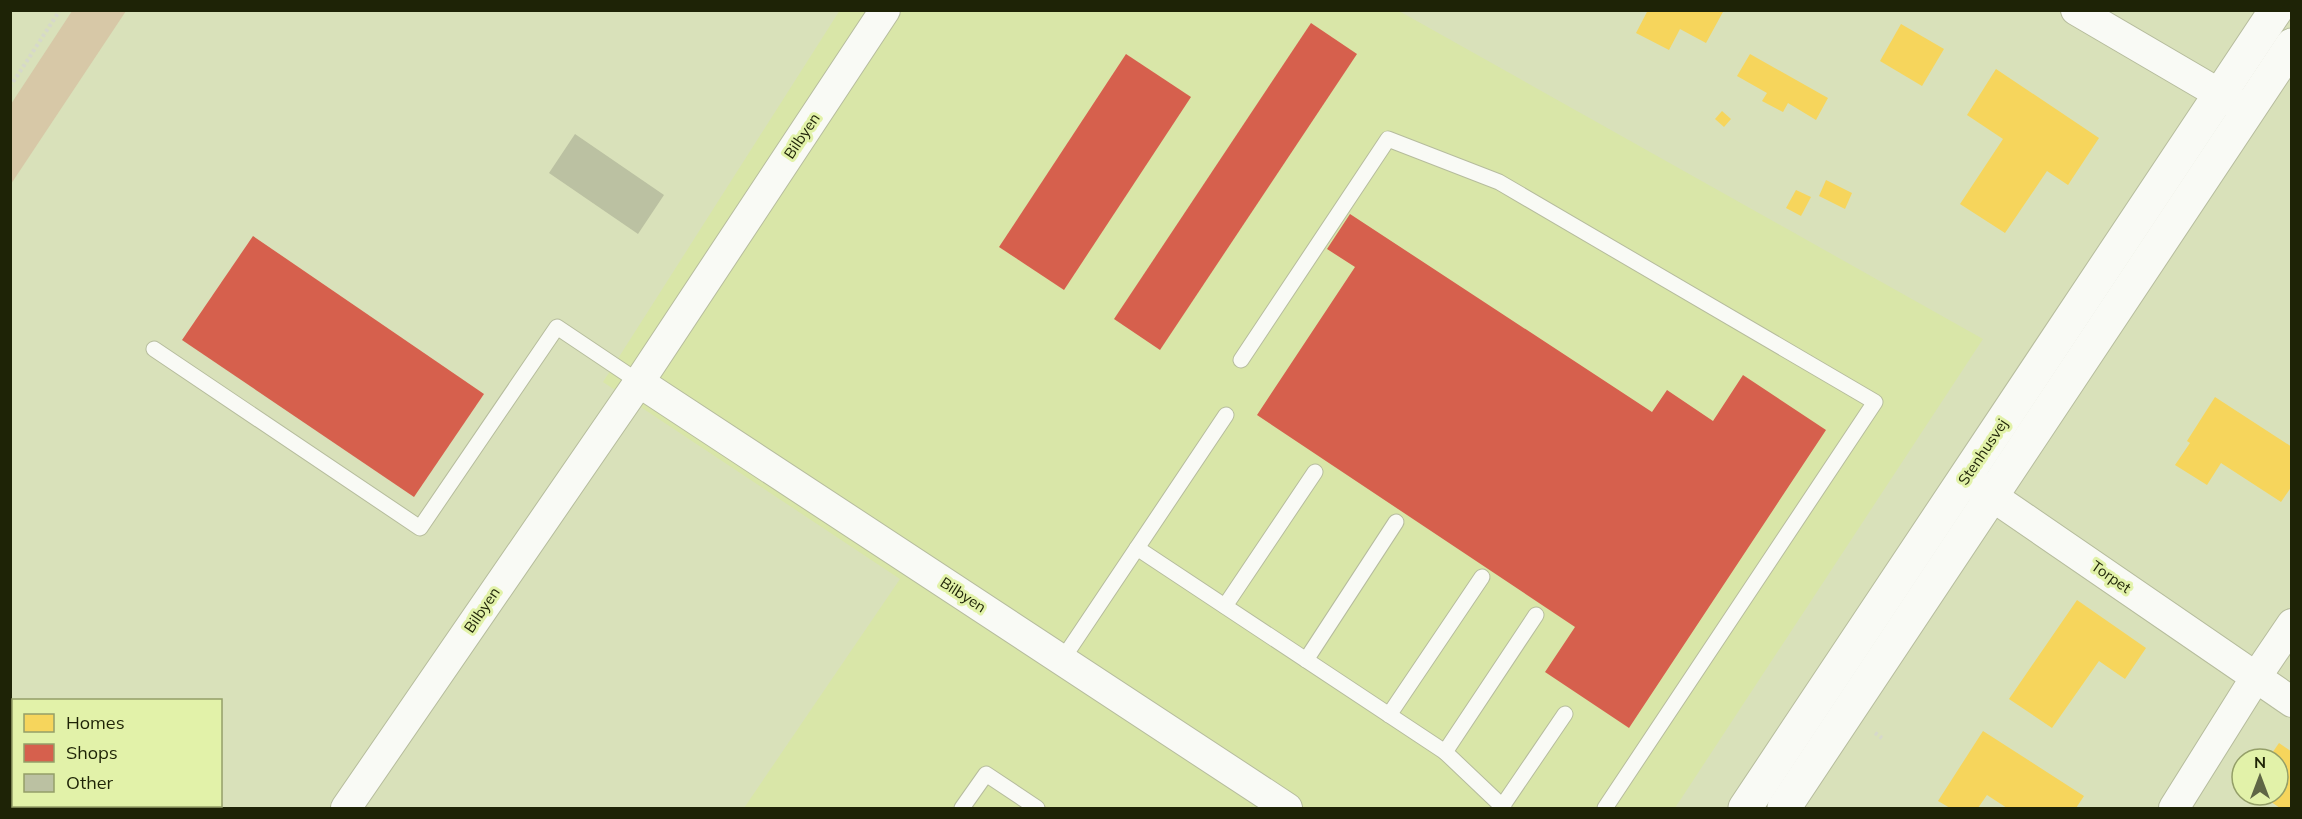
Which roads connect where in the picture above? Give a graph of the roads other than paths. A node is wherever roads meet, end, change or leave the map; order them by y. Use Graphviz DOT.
graph roads {
  1 [pos="885,10"];
  2 [pos="2076,10"];
  3 [pos="2276,10"];
  4 [pos="2292,45"];
  5 [pos="2220,94"];
  6 [pos="2247,111"];
  7 [pos="154,349"];
  8 [pos="1241,360"];
  9 [pos="639,382"];
  10 [pos="1226,415"];
  11 [pos="1315,472"];
  12 [pos="1966,477"];
  13 [pos="1992,496"];
  14 [pos="1396,522"];
  15 [pos="1137,548"];
  16 [pos="1482,577"];
  17 [pos="1225,606"];
  18 [pos="1536,615"];
  19 [pos="2292,624"];
  20 [pos="1062,660"];
  21 [pos="1305,660"];
  22 [pos="2256,677"];
  23 [pos="2292,702"];
  24 [pos="1565,714"];
  25 [pos="1389,715"];
  26 [pos="1445,752"];
  27 [pos="346,808"];
  28 [pos="962,808"];
  29 [pos="1037,808"];
  30 [pos="1287,808"];
  31 [pos="1503,808"];
  32 [pos="1605,808"];
  33 [pos="1745,808"];
  34 [pos="1784,808"];
  35 [pos="2174,808"];
  1 -- 9 [label="street, Bilbyen"];
  2 -- 5 [label="street"];
  3 -- 5 [label="street, Stenhusvej"];
  4 -- 6 [label="street"];
  5 -- 6 [label="street"];
  5 -- 12 [label="street, Stenhusvej"];
  6 -- 13 [label="street"];
  7 -- 9 [label="lane"];
  8 -- 32 [label="lane"];
  9 -- 20 [label="street, Bilbyen"];
  9 -- 27 [label="street, Bilbyen"];
  10 -- 15 [label="lane"];
  11 -- 17 [label="lane"];
  12 -- 13 [label="street, Torpet"];
  12 -- 33 [label="street, Stenhusvej"];
  13 -- 22 [label="street, Torpet"];
  13 -- 34 [label="street"];
  14 -- 21 [label="lane"];
  15 -- 17 [label="lane"];
  15 -- 20 [label="lane"];
  16 -- 25 [label="lane"];
  17 -- 21 [label="lane"];
  18 -- 26 [label="lane"];
  19 -- 22 [label="street"];
  20 -- 30 [label="street, Bilbyen"];
  21 -- 25 [label="lane"];
  22 -- 23 [label="street, Torpet"];
  22 -- 35 [label="street"];
  24 -- 31 [label="lane"];
  25 -- 26 [label="lane"];
  26 -- 31 [label="lane"];
  28 -- 29 [label="lane"];
}
